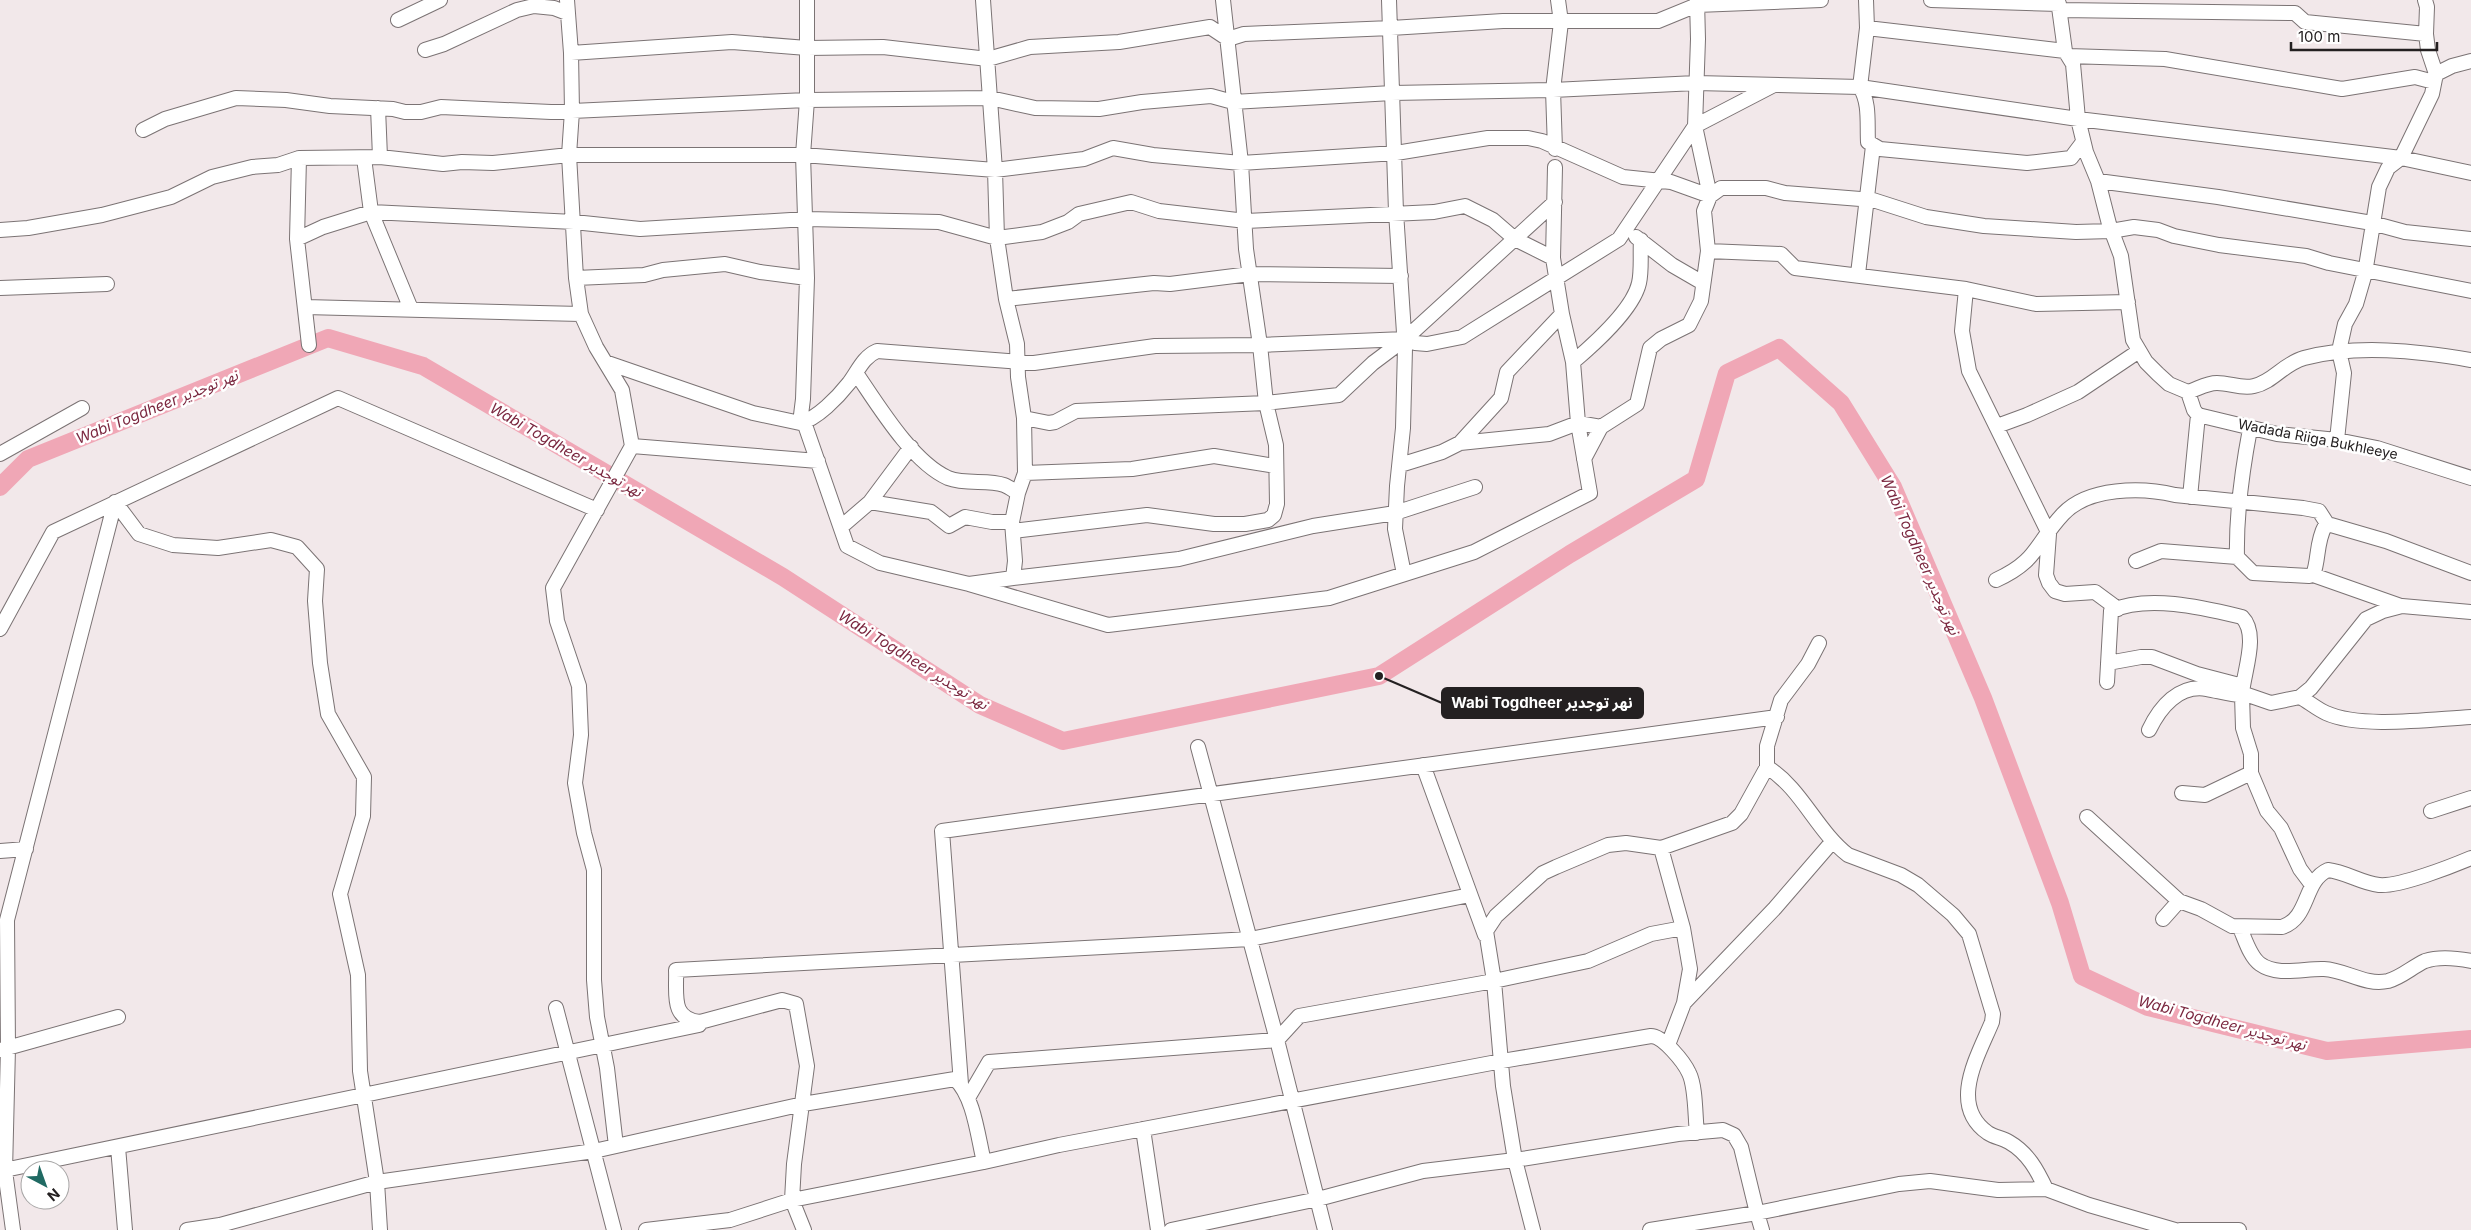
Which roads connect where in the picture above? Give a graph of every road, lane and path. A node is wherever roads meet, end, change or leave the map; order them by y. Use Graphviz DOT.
graph roads {
  1 [pos="440,0"];
  2 [pos="808,0"];
  3 [pos="982,0"];
  4 [pos="1223,0"];
  5 [pos="1390,0"];
  6 [pos="1558,0"];
  7 [pos="1821,0"];
  8 [pos="1866,0"];
  9 [pos="1932,0"];
  10 [pos="2424,0"];
  11 [pos="1697,3"];
  12 [pos="2059,4"];
  13 [pos="2293,6"];
  14 [pos="568,7"];
  15 [pos="398,20"];
  16 [pos="1561,22"];
  17 [pos="1391,28"];
  18 [pos="1867,28"];
  19 [pos="2426,34"];
  20 [pos="1228,39"];
  21 [pos="807,48"];
  22 [pos="425,50"];
  23 [pos="571,53"];
  24 [pos="2067,53"];
  25 [pos="988,58"];
  26 [pos="2471,61"];
  27 [pos="2435,78"];
  28 [pos="1696,84"];
  29 [pos="1778,84"];
  30 [pos="1860,87"];
  31 [pos="1553,90"];
  32 [pos="1392,93"];
  33 [pos="990,98"];
  34 [pos="807,100"];
  35 [pos="1233,102"];
  36 [pos="378,108"];
  37 [pos="572,110"];
  38 [pos="2078,119"];
  39 [pos="1695,126"];
  40 [pos="143,130"];
  41 [pos="2084,142"];
  42 [pos="1873,146"];
  43 [pos="1555,149"];
  44 [pos="1396,153"];
  45 [pos="569,155"];
  46 [pos="803,155"];
  47 [pos="380,157"];
  48 [pos="299,158"];
  49 [pos="364,158"];
  50 [pos="2401,158"];
  51 [pos="1241,163"];
  52 [pos="1556,167"];
  53 [pos="995,170"];
  54 [pos="2471,173"];
  55 [pos="1657,180"];
  56 [pos="2098,181"];
  57 [pos="1710,196"];
  58 [pos="1867,199"];
  59 [pos="1555,202"];
  60 [pos="371,212"];
  61 [pos="1396,212"];
  62 [pos="806,219"];
  63 [pos="1246,221"];
  64 [pos="574,222"];
  65 [pos="2372,222"];
  66 [pos="1626,228"];
  67 [pos="0,230"];
  68 [pos="2111,231"];
  69 [pos="997,238"];
  70 [pos="297,239"];
  71 [pos="1514,239"];
  72 [pos="2471,239"];
  73 [pos="1641,240"];
  74 [pos="1708,252"];
  75 [pos="1553,258"];
  76 [pos="2365,270"];
  77 [pos="1250,274"];
  78 [pos="1858,274"];
  79 [pos="1401,276"];
  80 [pos="576,278"];
  81 [pos="807,278"];
  82 [pos="1556,278"];
  83 [pos="1703,282"];
  84 [pos="107,284"];
  85 [pos="0,288"];
  86 [pos="1966,288"];
  87 [pos="2471,291"];
  88 [pos="1006,299"];
  89 [pos="2128,302"];
  90 [pos="305,306"];
  91 [pos="411,310"];
  92 [pos="581,314"];
  93 [pos="1562,314"];
  94 [pos="1404,339"];
  95 [pos="1260,345"];
  96 [pos="309,346"];
  97 [pos="2139,351"];
  98 [pos="2339,351"];
  99 [pos="2471,360"];
  100 [pos="1019,361"];
  101 [pos="605,362"];
  102 [pos="1573,362"];
  103 [pos="856,372"];
  104 [pos="2188,392"];
  105 [pos="1266,403"];
  106 [pos="82,408"];
  107 [pos="2198,415"];
  108 [pos="1024,418"];
  109 [pos="802,423"];
  110 [pos="1578,423"];
  111 [pos="1996,426"];
  112 [pos="1601,427"];
  113 [pos="2250,428"];
  114 [pos="2336,440"];
  115 [pos="1460,443"];
  116 [pos="632,446"];
  117 [pos="911,447"];
  118 [pos="0,454"];
  119 [pos="1584,459"];
  120 [pos="818,461"];
  121 [pos="1400,465"];
  122 [pos="1274,466"];
  123 [pos="1026,473"];
  124 [pos="2471,478"];
  125 [pos="1475,487"];
  126 [pos="1018,493"];
  127 [pos="2190,496"];
  128 [pos="115,502"];
  129 [pos="870,502"];
  130 [pos="2240,502"];
  131 [pos="597,510"];
  132 [pos="1395,513"];
  133 [pos="2328,525"];
  134 [pos="1012,526"];
  135 [pos="840,527"];
  136 [pos="2049,534"];
  137 [pos="2237,557"];
  138 [pos="2136,561"];
  139 [pos="2471,573"];
  140 [pos="1404,574"];
  141 [pos="2313,575"];
  142 [pos="1013,578"];
  143 [pos="1996,580"];
  144 [pos="969,584"];
  145 [pos="2402,606"];
  146 [pos="2118,609"];
  147 [pos="2471,612"];
  148 [pos="0,629"];
  149 [pos="1819,643"];
  150 [pos="2108,663"];
  151 [pos="2107,682"];
  152 [pos="2242,691"];
  153 [pos="2300,697"];
  154 [pos="1777,717"];
  155 [pos="2471,717"];
  156 [pos="2150,730"];
  157 [pos="1198,747"];
  158 [pos="1423,765"];
  159 [pos="1767,766"];
  160 [pos="2251,773"];
  161 [pos="2182,793"];
  162 [pos="1211,794"];
  163 [pos="2471,798"];
  164 [pos="2431,811"];
  165 [pos="2087,818"];
  166 [pos="1832,842"];
  167 [pos="1661,848"];
  168 [pos="26,849"];
  169 [pos="0,851"];
  170 [pos="2471,858"];
  171 [pos="2312,885"];
  172 [pos="1470,895"];
  173 [pos="2179,901"];
  174 [pos="2163,919"];
  175 [pos="1683,928"];
  176 [pos="2240,928"];
  177 [pos="1485,935"];
  178 [pos="1250,939"];
  179 [pos="951,955"];
  180 [pos="2471,961"];
  181 [pos="1494,981"];
  182 [pos="1684,1003"];
  183 [pos="796,1004"];
  184 [pos="556,1008"];
  185 [pos="118,1017"];
  186 [pos="1277,1040"];
  187 [pos="603,1045"];
  188 [pos="1668,1045"];
  189 [pos="4,1049"];
  190 [pos="567,1052"];
  191 [pos="1502,1060"];
  192 [pos="961,1084"];
  193 [pos="363,1095"];
  194 [pos="968,1098"];
  195 [pos="1292,1100"];
  196 [pos="803,1104"];
  197 [pos="1143,1129"];
  198 [pos="1697,1133"];
  199 [pos="118,1146"];
  200 [pos="616,1146"];
  201 [pos="594,1151"];
  202 [pos="1515,1160"];
  203 [pos="984,1162"];
  204 [pos="3,1171"];
  205 [pos="377,1182"];
  206 [pos="2046,1189"];
  207 [pos="1318,1199"];
  208 [pos="792,1200"];
  209 [pos="1757,1213"];
  210 [pos="220,1227"];
  211 [pos="13,1230"];
  212 [pos="125,1230"];
  213 [pos="186,1230"];
  214 [pos="380,1230"];
  215 [pos="614,1230"];
  216 [pos="646,1230"];
  217 [pos="804,1230"];
  218 [pos="1158,1230"];
  219 [pos="1170,1230"];
  220 [pos="1326,1230"];
  221 [pos="1532,1230"];
  222 [pos="1650,1230"];
  223 [pos="1762,1230"];
  224 [pos="2175,1230"];
  225 [pos="2180,1230"];
  226 [pos="2239,1230"];
  1 -- 15 [label="street"];
  2 -- 21 [label="street"];
  3 -- 25 [label="street"];
  4 -- 20 [label="street"];
  5 -- 17 [label="street"];
  6 -- 16 [label="street"];
  7 -- 11 [label="street"];
  8 -- 18 [label="street"];
  9 -- 12 [label="street"];
  10 -- 19 [label="street"];
  11 -- 16 [label="street"];
  11 -- 28 [label="street"];
  12 -- 13 [label="street"];
  12 -- 24 [label="street"];
  13 -- 19 [label="street"];
  14 -- 22 [label="street"];
  14 -- 23 [label="street"];
  16 -- 17 [label="street"];
  16 -- 31 [label="street"];
  17 -- 20 [label="street"];
  17 -- 32 [label="street"];
  18 -- 24 [label="street"];
  18 -- 30 [label="street"];
  19 -- 27 [label="street"];
  20 -- 25 [label="street"];
  20 -- 35 [label="street"];
  21 -- 23 [label="street"];
  21 -- 25 [label="street"];
  21 -- 34 [label="street"];
  23 -- 37 [label="street"];
  24 -- 27 [label="street"];
  24 -- 38 [label="street"];
  25 -- 33 [label="street"];
  26 -- 27 [label="street"];
  27 -- 50 [label="street"];
  28 -- 29 [label="street"];
  28 -- 31 [label="street"];
  28 -- 39 [label="street"];
  29 -- 30 [label="street"];
  29 -- 39 [label="street"];
  30 -- 38 [label="street"];
  30 -- 42 [label="street"];
  31 -- 32 [label="street"];
  31 -- 43 [label="street"];
  32 -- 35 [label="street"];
  32 -- 44 [label="street"];
  33 -- 34 [label="street"];
  33 -- 35 [label="street"];
  33 -- 53 [label="street"];
  34 -- 37 [label="street"];
  34 -- 46 [label="street"];
  35 -- 51 [label="street"];
  36 -- 37 [label="street"];
  36 -- 40 [label="street"];
  36 -- 47 [label="street"];
  37 -- 45 [label="street"];
  38 -- 41 [label="street"];
  38 -- 50 [label="street"];
  39 -- 55 [label="street"];
  39 -- 57 [label="street"];
  41 -- 42 [label="street"];
  41 -- 56 [label="street"];
  42 -- 58 [label="street"];
  43 -- 44 [label="street"];
  43 -- 55 [label="street"];
  44 -- 51 [label="street"];
  44 -- 61 [label="street"];
  45 -- 46 [label="street"];
  45 -- 47 [label="street"];
  45 -- 64 [label="street"];
  46 -- 53 [label="street"];
  46 -- 62 [label="street"];
  47 -- 49 [label="street"];
  48 -- 49 [label="street"];
  48 -- 67 [label="street"];
  48 -- 70 [label="street"];
  49 -- 60 [label="street"];
  50 -- 54 [label="street"];
  50 -- 65 [label="street"];
  51 -- 53 [label="street"];
  51 -- 63 [label="street"];
  52 -- 59 [label="street"];
  53 -- 69 [label="street"];
  55 -- 57 [label="street"];
  55 -- 66 [label="street"];
  56 -- 65 [label="street"];
  56 -- 68 [label="street"];
  57 -- 58 [label="street"];
  57 -- 74 [label="street"];
  58 -- 68 [label="street"];
  58 -- 78 [label="street"];
  59 -- 71 [label="street"];
  59 -- 75 [label="street"];
  60 -- 64 [label="street"];
  60 -- 70 [label="street"];
  60 -- 91 [label="street"];
  61 -- 63 [label="street"];
  61 -- 71 [label="street"];
  61 -- 79 [label="street"];
  62 -- 64 [label="street"];
  62 -- 69 [label="street"];
  62 -- 81 [label="street"];
  63 -- 69 [label="street"];
  63 -- 77 [label="street"];
  64 -- 80 [label="street"];
  65 -- 72 [label="street"];
  65 -- 76 [label="street"];
  66 -- 73 [label="street"];
  66 -- 82 [label="street"];
  68 -- 76 [label="street"];
  68 -- 89 [label="street"];
  69 -- 88 [label="street"];
  70 -- 90 [label="street"];
  71 -- 75 [label="street"];
  71 -- 94 [label="street"];
  73 -- 83 [label="street"];
  73 -- 102 [label="street"];
  74 -- 78 [label="street"];
  74 -- 83 [label="street"];
  75 -- 82 [label="street"];
  76 -- 87 [label="street"];
  76 -- 98 [label="street"];
  77 -- 79 [label="street"];
  77 -- 88 [label="street"];
  77 -- 95 [label="street"];
  78 -- 86 [label="street"];
  79 -- 94 [label="street"];
  80 -- 81 [label="street"];
  80 -- 92 [label="street"];
  81 -- 109 [label="street"];
  82 -- 93 [label="street"];
  82 -- 94 [label="street"];
  83 -- 112 [label="street"];
  84 -- 85 [label="street"];
  86 -- 89 [label="street"];
  86 -- 111 [label="street"];
  88 -- 100 [label="street"];
  89 -- 97 [label="street"];
  90 -- 91 [label="street"];
  90 -- 96 [label="street"];
  91 -- 92 [label="street"];
  92 -- 101 [label="street"];
  93 -- 102 [label="street"];
  93 -- 115 [label="street"];
  94 -- 95 [label="street"];
  94 -- 105 [label="street"];
  94 -- 121 [label="street"];
  95 -- 100 [label="street"];
  95 -- 105 [label="street"];
  97 -- 104 [label="street"];
  97 -- 111 [label="street"];
  98 -- 99 [label="street"];
  98 -- 104 [label="street"];
  98 -- 114 [label="street"];
  100 -- 103 [label="street"];
  100 -- 108 [label="street"];
  101 -- 109 [label="street"];
  101 -- 116 [label="street"];
  102 -- 110 [label="street"];
  103 -- 109 [label="street"];
  103 -- 117 [label="street"];
  104 -- 107 [label="street"];
  105 -- 108 [label="street"];
  105 -- 122 [label="street"];
  106 -- 118 [label="street"];
  107 -- 113 [label="street, Wadada Riiga Bukhleeye"];
  107 -- 127 [label="street"];
  108 -- 123 [label="street"];
  109 -- 120 [label="street"];
  110 -- 112 [label="street"];
  110 -- 115 [label="street"];
  110 -- 119 [label="street"];
  111 -- 136 [label="street"];
  112 -- 119 [label="street"];
  113 -- 114 [label="street, Wadada Riiga Bukhleeye"];
  113 -- 130 [label="street"];
  114 -- 124 [label="street, Wadada Riiga Bukhleeye"];
  115 -- 121 [label="street"];
  116 -- 120 [label="street"];
  116 -- 131 [label="street"];
  117 -- 126 [label="street"];
  117 -- 129 [label="street"];
  119 -- 140 [label="street"];
  120 -- 135 [label="street"];
  121 -- 132 [label="street"];
  122 -- 123 [label="street"];
  122 -- 134 [label="street"];
  123 -- 126 [label="street"];
  125 -- 132 [label="street"];
  126 -- 134 [label="street"];
  127 -- 130 [label="street"];
  127 -- 136 [label="street"];
  128 -- 131 [label="street"];
  128 -- 148 [label="street"];
  128 -- 168 [label="street"];
  128 -- 193 [label="street"];
  129 -- 134 [label="street"];
  129 -- 135 [label="street"];
  130 -- 133 [label="street"];
  130 -- 137 [label="street"];
  131 -- 187 [label="street"];
  132 -- 140 [label="street"];
  132 -- 142 [label="street"];
  133 -- 139 [label="street"];
  133 -- 141 [label="street"];
  134 -- 142 [label="street"];
  135 -- 144 [label="street"];
  136 -- 143 [label="street"];
  136 -- 146 [label="street"];
  137 -- 138 [label="street"];
  137 -- 141 [label="street"];
  140 -- 144 [label="street"];
  141 -- 145 [label="street"];
  142 -- 144 [label="street"];
  145 -- 147 [label="street"];
  145 -- 153 [label="street"];
  146 -- 150 [label="street"];
  146 -- 152 [label="street"];
  149 -- 154 [label="street"];
  150 -- 151 [label="street"];
  150 -- 152 [label="street"];
  152 -- 153 [label="street"];
  152 -- 156 [label="street"];
  152 -- 160 [label="street"];
  153 -- 155 [label="street"];
  154 -- 158 [label="street"];
  154 -- 159 [label="street"];
  157 -- 162 [label="street"];
  158 -- 162 [label="street"];
  158 -- 172 [label="street"];
  159 -- 166 [label="street"];
  159 -- 167 [label="street"];
  160 -- 161 [label="street"];
  160 -- 171 [label="street"];
  162 -- 178 [label="street"];
  162 -- 179 [label="street"];
  163 -- 164 [label="street"];
  165 -- 173 [label="street"];
  166 -- 182 [label="street"];
  166 -- 206 [label="street"];
  167 -- 175 [label="street"];
  167 -- 177 [label="street"];
  168 -- 169 [label="street"];
  168 -- 189 [label="street"];
  170 -- 171 [label="street"];
  171 -- 176 [label="street"];
  172 -- 177 [label="street"];
  172 -- 178 [label="street"];
  173 -- 174 [label="street"];
  173 -- 176 [label="street"];
  175 -- 181 [label="street"];
  175 -- 182 [label="street"];
  176 -- 180 [label="street"];
  177 -- 181 [label="street"];
  178 -- 179 [label="street"];
  178 -- 186 [label="street"];
  179 -- 183 [label="street"];
  179 -- 192 [label="street"];
  181 -- 186 [label="street"];
  181 -- 191 [label="street"];
  182 -- 188 [label="street"];
  183 -- 187 [label="street"];
  183 -- 196 [label="street"];
  184 -- 190 [label="street"];
  185 -- 189 [label="street"];
  186 -- 194 [label="street"];
  186 -- 195 [label="street"];
  187 -- 190 [label="street"];
  187 -- 200 [label="street"];
  188 -- 191 [label="street"];
  188 -- 198 [label="street"];
  189 -- 204 [label="street"];
  190 -- 193 [label="street"];
  190 -- 201 [label="street"];
  191 -- 195 [label="street"];
  191 -- 202 [label="street"];
  192 -- 194 [label="street"];
  192 -- 196 [label="street"];
  193 -- 199 [label="street"];
  193 -- 205 [label="street"];
  194 -- 203 [label="street"];
  195 -- 197 [label="street"];
  195 -- 207 [label="street"];
  196 -- 200 [label="street"];
  196 -- 208 [label="street"];
  197 -- 203 [label="street"];
  197 -- 218 [label="street"];
  198 -- 202 [label="street"];
  198 -- 209 [label="street"];
  199 -- 204 [label="street"];
  199 -- 212 [label="street"];
  200 -- 201 [label="street"];
  201 -- 205 [label="street"];
  201 -- 215 [label="street"];
  202 -- 207 [label="street"];
  202 -- 221 [label="street"];
  203 -- 208 [label="street"];
  204 -- 211 [label="street"];
  205 -- 210 [label="street"];
  205 -- 214 [label="street"];
  206 -- 209 [label="street"];
  206 -- 224 [label="street"];
  207 -- 219 [label="street"];
  207 -- 220 [label="street"];
  208 -- 216 [label="street"];
  208 -- 217 [label="street"];
  209 -- 222 [label="street"];
  209 -- 223 [label="street"];
  210 -- 213 [label="street"];
  225 -- 226 [label="street"];
}
